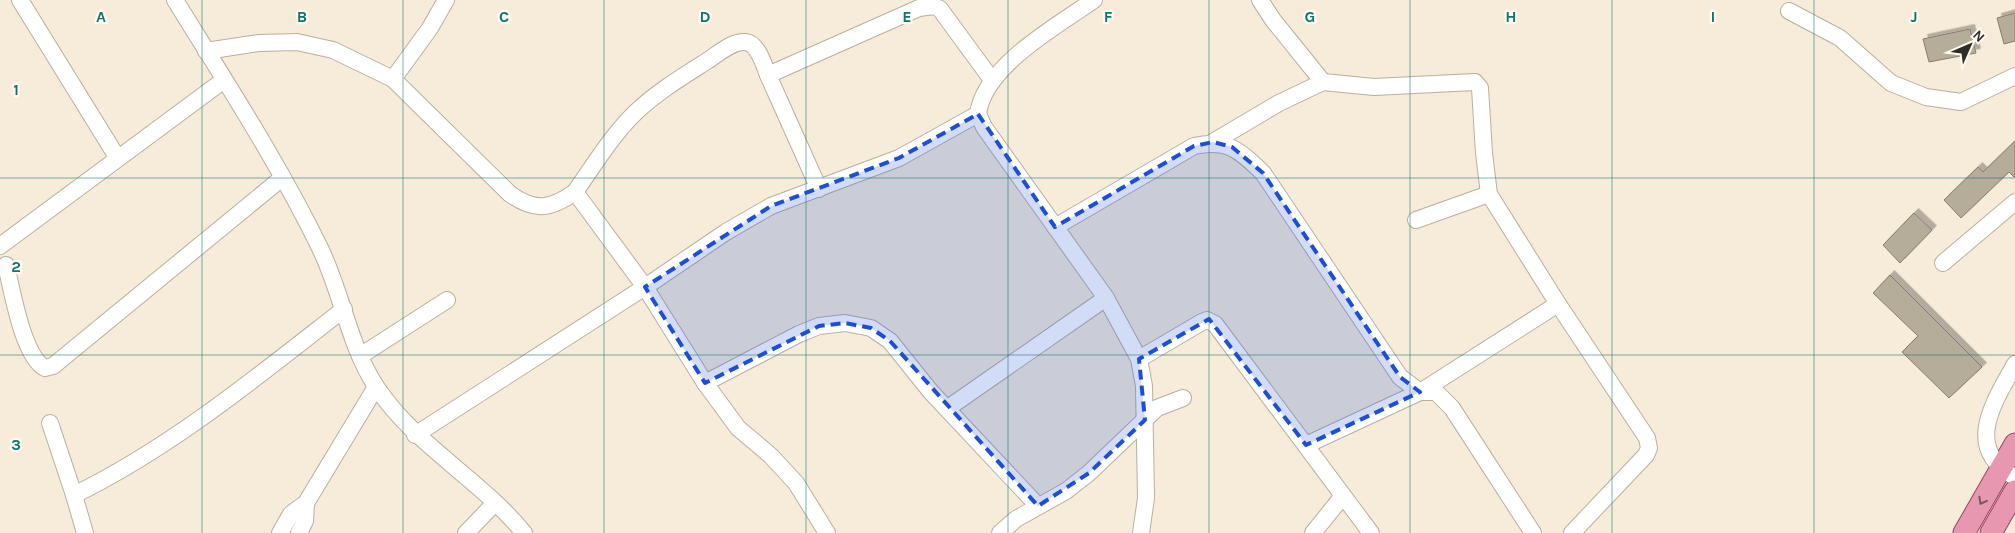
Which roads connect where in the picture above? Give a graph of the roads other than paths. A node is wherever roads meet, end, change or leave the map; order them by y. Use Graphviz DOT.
graph roads {
  1 [pos="20,0"];
  2 [pos="175,0"];
  3 [pos="446,0"];
  4 [pos="1094,0"];
  5 [pos="1260,0"];
  6 [pos="1789,11"];
  7 [pos="206,51"];
  8 [pos="768,75"];
  9 [pos="2015,76"];
  10 [pos="393,78"];
  11 [pos="224,80"];
  12 [pos="992,80"];
  13 [pos="1323,82"];
  14 [pos="978,114"];
  15 [pos="1213,142"];
  16 [pos="117,157"];
  17 [pos="282,178"];
  18 [pos="819,189"];
  19 [pos="575,192"];
  20 [pos="1489,194"];
  21 [pos="2015,202"];
  22 [pos="1416,220"];
  23 [pos="1056,227"];
  24 [pos="0,246"];
  25 [pos="1944,263"];
  26 [pos="3,268"];
  27 [pos="645,287"];
  28 [pos="1106,298"];
  29 [pos="447,300"];
  30 [pos="1558,304"];
  31 [pos="344,309"];
  32 [pos="360,356"];
  33 [pos="1139,360"];
  34 [pos="2015,364"];
  35 [pos="705,383"];
  36 [pos="376,387"];
  37 [pos="1420,392"];
  38 [pos="1183,398"];
  39 [pos="948,408"];
  40 [pos="1145,420"];
  41 [pos="50,423"];
  42 [pos="415,435"];
  43 [pos="2015,444"];
  44 [pos="1306,445"];
  45 [pos="2008,473"];
  46 [pos="2015,491"];
  47 [pos="74,495"];
  48 [pos="1342,497"];
  49 [pos="306,503"];
  50 [pos="495,503"];
  51 [pos="1038,506"];
  52 [pos="85,533"];
  53 [pos="280,533"];
  54 [pos="299,533"];
  55 [pos="466,533"];
  56 [pos="524,533"];
  57 [pos="827,533"];
  58 [pos="1000,533"];
  59 [pos="1141,533"];
  60 [pos="1313,533"];
  61 [pos="1371,533"];
  62 [pos="1533,533"];
  63 [pos="1572,533"];
  64 [pos="1964,533"];
  65 [pos="1991,533"];
  1 -- 16 [label="street"];
  2 -- 7 [label="street"];
  3 -- 10 [label="street"];
  4 -- 12 [label="street"];
  5 -- 13 [label="street"];
  6 -- 9 [label="street"];
  7 -- 10 [label="street"];
  7 -- 11 [label="street"];
  8 -- 12 [label="street"];
  8 -- 18 [label="street"];
  8 -- 19 [label="street"];
  10 -- 19 [label="street"];
  11 -- 16 [label="street"];
  11 -- 17 [label="street"];
  12 -- 14 [label="street"];
  13 -- 15 [label="street"];
  13 -- 20 [label="street"];
  14 -- 18 [label="street"];
  14 -- 23 [label="street"];
  15 -- 23 [label="street"];
  15 -- 37 [label="street"];
  16 -- 24 [label="street"];
  17 -- 26 [label="street"];
  17 -- 31 [label="street"];
  18 -- 27 [label="street"];
  19 -- 27 [label="street"];
  20 -- 22 [label="street"];
  20 -- 30 [label="street"];
  21 -- 25 [label="street"];
  23 -- 28 [label="street"];
  24 -- 26 [label="street"];
  27 -- 35 [label="street"];
  27 -- 42 [label="street"];
  28 -- 33 [label="street"];
  28 -- 39 [label="street"];
  29 -- 32 [label="street"];
  30 -- 37 [label="street"];
  30 -- 63 [label="street"];
  31 -- 32 [label="street"];
  31 -- 47 [label="street"];
  32 -- 36 [label="street"];
  33 -- 40 [label="street"];
  33 -- 44 [label="street"];
  34 -- 45 [label="street"];
  35 -- 39 [label="street"];
  35 -- 57 [label="street"];
  36 -- 42 [label="street"];
  36 -- 49 [label="street"];
  37 -- 44 [label="street"];
  37 -- 62 [label="street"];
  38 -- 40 [label="street"];
  39 -- 51 [label="street"];
  40 -- 51 [label="street"];
  40 -- 59 [label="street"];
  41 -- 47 [label="street"];
  42 -- 50 [label="street"];
  43 -- 45 [label="main road"];
  44 -- 48 [label="street"];
  45 -- 64 [label="main road, one-way"];
  46 -- 65 [label="main road"];
  47 -- 52 [label="street"];
  48 -- 60 [label="street"];
  48 -- 61 [label="street"];
  49 -- 53 [label="street"];
  49 -- 54 [label="street"];
  50 -- 55 [label="street"];
  50 -- 56 [label="street"];
  51 -- 58 [label="street"];
}
